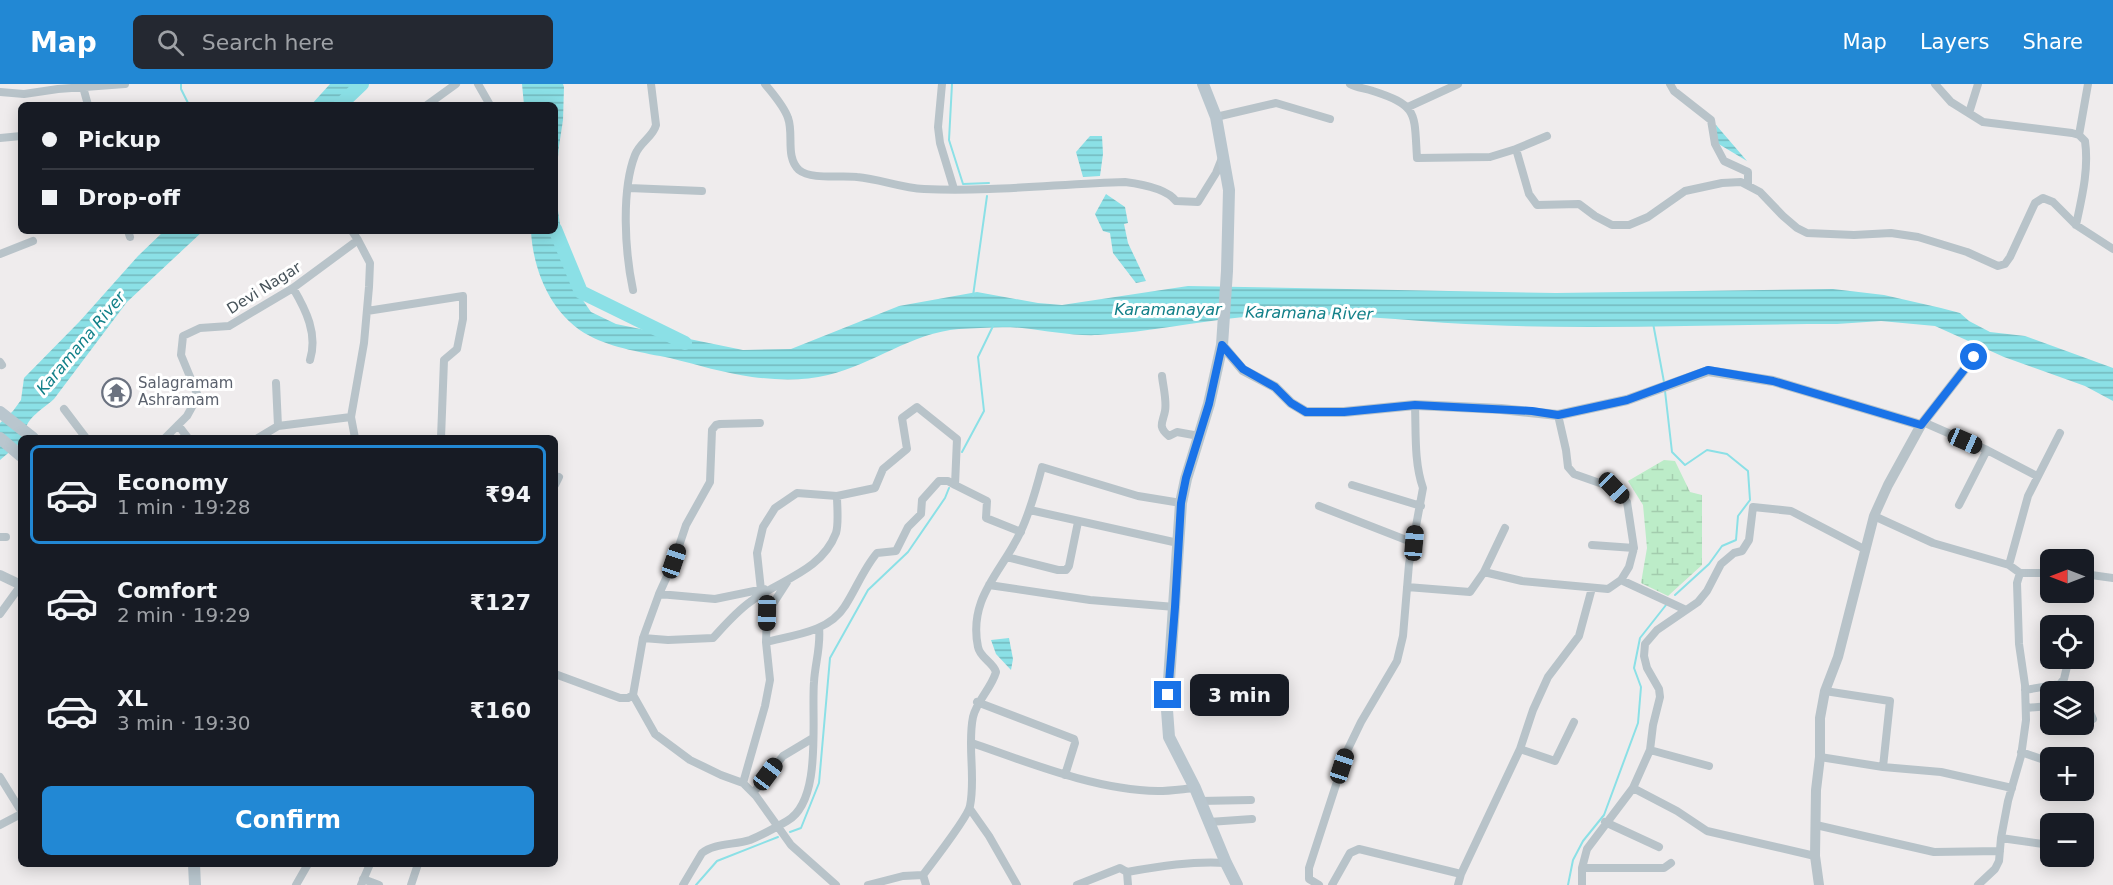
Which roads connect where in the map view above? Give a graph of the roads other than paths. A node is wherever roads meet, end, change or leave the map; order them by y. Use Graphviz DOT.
graph roads {
  1 [pos="125,84"];
  2 [pos="456,84"];
  3 [pos="478,84"];
  4 [pos="651,84"];
  5 [pos="765,84"];
  6 [pos="942,84"];
  7 [pos="1203,84"];
  8 [pos="1350,84"];
  9 [pos="1458,84"];
  10 [pos="1670,84"];
  11 [pos="1935,84"];
  12 [pos="1978,84"];
  13 [pos="2088,84"];
  14 [pos="69,86"];
  15 [pos="83,87"];
  16 [pos="0,92"];
  17 [pos="87,102"];
  18 [pos="431,102"];
  19 [pos="488,102"];
  20 [pos="1408,107"];
  21 [pos="1969,114"];
  22 [pos="1216,117"];
  23 [pos="1330,119"];
  24 [pos="2079,135"];
  25 [pos="18,136"];
  26 [pos="1546,136"];
  27 [pos="0,138"];
  28 [pos="1516,149"];
  29 [pos="1223,154"];
  30 [pos="1748,184"];
  31 [pos="629,188"];
  32 [pos="954,189"];
  33 [pos="702,191"];
  34 [pos="2076,225"];
  35 [pos="354,234"];
  36 [pos="358,240"];
  37 [pos="33,241"];
  38 [pos="2113,249"];
  39 [pos="0,254"];
  40 [pos="293,288"];
  41 [pos="633,290"];
  42 [pos="367,311"];
  43 [pos="1222,345"];
  44 [pos="1974,357"];
  45 [pos="310,360"];
  46 [pos="1162,376"];
  47 [pos="276,383"];
  48 [pos="1415,405"];
  49 [pos="64,409"];
  50 [pos="0,412"];
  51 [pos="1558,415"];
  52 [pos="351,417"];
  53 [pos="760,423"];
  54 [pos="1922,423"];
  55 [pos="178,425"];
  56 [pos="278,426"];
  57 [pos="2060,433"];
  58 [pos="29,435"];
  59 [pos="84,435"];
  60 [pos="168,435"];
  61 [pos="186,435"];
  62 [pos="263,435"];
  63 [pos="354,435"];
  64 [pos="441,435"];
  65 [pos="1199,436"];
  66 [pos="0,438"];
  67 [pos="1987,450"];
  68 [pos="18,453"];
  69 [pos="2037,476"];
  70 [pos="955,485"];
  71 [pos="1352,485"];
  72 [pos="837,496"];
  73 [pos="1181,503"];
  74 [pos="1959,505"];
  75 [pos="1319,506"];
  76 [pos="1421,506"];
  77 [pos="1030,510"];
  78 [pos="1874,516"];
  79 [pos="1078,522"];
  80 [pos="1505,528"];
  81 [pos="1021,532"];
  82 [pos="1178,543"];
  83 [pos="1414,543"];
  84 [pos="1592,545"];
  85 [pos="1634,548"];
  86 [pos="1866,550"];
  87 [pos="1007,557"];
  88 [pos="2009,566"];
  89 [pos="1484,572"];
  90 [pos="2020,573"];
  91 [pos="2040,573"];
  92 [pos="0,575"];
  93 [pos="2094,575"];
  94 [pos="2113,578"];
  95 [pos="1622,580"];
  96 [pos="787,582"];
  97 [pos="18,584"];
  98 [pos="989,585"];
  99 [pos="1407,586"];
  100 [pos="1592,588"];
  101 [pos="18,589"];
  102 [pos="1608,589"];
  103 [pos="761,590"];
  104 [pos="659,594"];
  105 [pos="1589,604"];
  106 [pos="1175,607"];
  107 [pos="1686,609"];
  108 [pos="0,614"];
  109 [pos="819,628"];
  110 [pos="643,638"];
  111 [pos="766,642"];
  112 [pos="2066,669"];
  113 [pos="558,675"];
  114 [pos="2025,690"];
  115 [pos="1825,691"];
  116 [pos="633,695"];
  117 [pos="978,702"];
  118 [pos="2040,706"];
  119 [pos="2026,708"];
  120 [pos="1574,722"];
  121 [pos="813,738"];
  122 [pos="972,743"];
  123 [pos="1520,749"];
  124 [pos="1650,750"];
  125 [pos="2021,752"];
  126 [pos="1820,757"];
  127 [pos="2040,759"];
  128 [pos="1709,766"];
  129 [pos="1883,767"];
  130 [pos="1065,775"];
  131 [pos="0,777"];
  132 [pos="743,783"];
  133 [pos="1195,788"];
  134 [pos="1633,788"];
  135 [pos="2012,788"];
  136 [pos="753,793"];
  137 [pos="1251,800"];
  138 [pos="1200,801"];
  139 [pos="18,808"];
  140 [pos="970,809"];
  141 [pos="18,815"];
  142 [pos="1252,819"];
  143 [pos="1209,822"];
  144 [pos="1605,822"];
  145 [pos="0,825"];
  146 [pos="777,825"];
  147 [pos="1816,825"];
  148 [pos="2001,838"];
  149 [pos="2040,844"];
  150 [pos="1659,848"];
  151 [pos="2000,851"];
  152 [pos="1815,856"];
  153 [pos="1226,863"];
  154 [pos="1671,863"];
  155 [pos="194,867"];
  156 [pos="306,867"];
  157 [pos="369,867"];
  158 [pos="417,867"];
  159 [pos="1582,868"];
  160 [pos="1127,872"];
  161 [pos="1461,874"];
  162 [pos="923,875"];
  163 [pos="1818,881"];
  164 [pos="362,882"];
  165 [pos="195,885"];
  166 [pos="296,885"];
  167 [pos="379,885"];
  168 [pos="411,885"];
  169 [pos="683,885"];
  170 [pos="836,885"];
  171 [pos="868,885"];
  172 [pos="926,885"];
  173 [pos="1017,885"];
  174 [pos="1077,885"];
  175 [pos="1128,885"];
  176 [pos="1237,885"];
  177 [pos="1319,885"];
  178 [pos="1332,885"];
  179 [pos="1458,885"];
  180 [pos="1582,885"];
  181 [pos="1978,885"];
  1 -- 15 [label="street"];
  2 -- 18 [label="street"];
  3 -- 19 [label="street"];
  4 -- 31 [label="street"];
  5 -- 32 [label="street"];
  6 -- 32 [label="street"];
  7 -- 22 [label="main road"];
  8 -- 20 [label="street"];
  9 -- 20 [label="street"];
  10 -- 30 [label="street"];
  11 -- 21 [label="street"];
  12 -- 21 [label="street"];
  13 -- 24 [label="street"];
  14 -- 15 [label="street"];
  14 -- 16 [label="street"];
  15 -- 17 [label="street"];
  20 -- 28 [label="street"];
  21 -- 24 [label="street"];
  22 -- 23 [label="street"];
  22 -- 29 [label="main road"];
  24 -- 34 [label="street"];
  25 -- 27 [label="street"];
  26 -- 28 [label="street"];
  28 -- 30 [label="street"];
  29 -- 32 [label="street"];
  29 -- 43 [label="main road"];
  30 -- 34 [label="street"];
  31 -- 33 [label="street"];
  31 -- 41 [label="street"];
  34 -- 38 [label="street"];
  35 -- 36 [label="street"];
  36 -- 40 [label="street, Devi Nagar"];
  36 -- 42 [label="street"];
  37 -- 39 [label="street"];
  40 -- 45 [label="street"];
  40 -- 55 [label="street, Devi Nagar"];
  42 -- 52 [label="street"];
  42 -- 64 [label="street"];
  43 -- 48 [label="street"];
  43 -- 65 [label="main road"];
  44 -- 54 [label="street"];
  46 -- 65 [label="street"];
  47 -- 56 [label="street"];
  48 -- 51 [label="street"];
  48 -- 76 [label="street"];
  49 -- 59 [label="street"];
  50 -- 58 [label="main road"];
  51 -- 54 [label="street"];
  51 -- 85 [label="street"];
  52 -- 56 [label="street"];
  52 -- 63 [label="street"];
  53 -- 104 [label="street"];
  54 -- 67 [label="street"];
  54 -- 78 [label="street"];
  55 -- 60 [label="street, Devi Nagar"];
  55 -- 61 [label="street"];
  56 -- 62 [label="street"];
  57 -- 69 [label="street"];
  65 -- 73 [label="main road"];
  66 -- 68 [label="main road"];
  67 -- 69 [label="street"];
  67 -- 74 [label="street"];
  69 -- 88 [label="street"];
  70 -- 72 [label="street"];
  70 -- 81 [label="street"];
  70 -- 109 [label="street"];
  71 -- 76 [label="street"];
  72 -- 96 [label="street"];
  72 -- 103 [label="street"];
  73 -- 77 [label="street"];
  73 -- 82 [label="main road"];
  75 -- 83 [label="street"];
  76 -- 83 [label="street"];
  77 -- 79 [label="street"];
  77 -- 81 [label="street"];
  78 -- 86 [label="street"];
  78 -- 88 [label="street"];
  79 -- 82 [label="street"];
  79 -- 87 [label="street"];
  80 -- 89 [label="street"];
  81 -- 87 [label="street"];
  82 -- 106 [label="main road"];
  83 -- 99 [label="street"];
  84 -- 85 [label="street"];
  85 -- 95 [label="street"];
  86 -- 107 [label="street"];
  86 -- 115 [label="street"];
  87 -- 98 [label="street"];
  88 -- 90 [label="street"];
  89 -- 99 [label="street"];
  89 -- 100 [label="street"];
  90 -- 91 [label="street"];
  90 -- 114 [label="street"];
  92 -- 97 [label="street"];
  93 -- 94 [label="street"];
  95 -- 102 [label="street"];
  95 -- 107 [label="street"];
  96 -- 103 [label="street"];
  96 -- 110 [label="street"];
  96 -- 111 [label="street"];
  98 -- 106 [label="street"];
  98 -- 117 [label="street"];
  99 -- 177 [label="street"];
  100 -- 102 [label="street"];
  100 -- 105 [label="street"];
  101 -- 108 [label="street"];
  102 -- 105 [label="street"];
  103 -- 104 [label="street"];
  104 -- 110 [label="street"];
  105 -- 123 [label="street"];
  106 -- 133 [label="main road"];
  107 -- 124 [label="street"];
  109 -- 111 [label="street"];
  109 -- 121 [label="street"];
  110 -- 116 [label="street"];
  111 -- 132 [label="street"];
  112 -- 114 [label="street"];
  113 -- 116 [label="street"];
  114 -- 119 [label="street"];
  115 -- 126 [label="street"];
  115 -- 129 [label="street"];
  116 -- 132 [label="street"];
  117 -- 122 [label="street"];
  117 -- 130 [label="street"];
  118 -- 119 [label="street"];
  119 -- 125 [label="street"];
  120 -- 123 [label="street"];
  121 -- 136 [label="street"];
  121 -- 146 [label="street"];
  122 -- 130 [label="street"];
  122 -- 140 [label="street"];
  123 -- 161 [label="street"];
  124 -- 128 [label="street"];
  124 -- 134 [label="street"];
  125 -- 127 [label="street"];
  125 -- 135 [label="street"];
  126 -- 129 [label="street"];
  126 -- 147 [label="street"];
  129 -- 135 [label="street"];
  130 -- 133 [label="street"];
  131 -- 139 [label="street"];
  132 -- 136 [label="street"];
  133 -- 138 [label="main road"];
  134 -- 144 [label="street"];
  134 -- 152 [label="street"];
  135 -- 148 [label="street"];
  136 -- 146 [label="street"];
  137 -- 138 [label="street"];
  138 -- 143 [label="main road"];
  140 -- 162 [label="street"];
  140 -- 173 [label="street"];
  141 -- 145 [label="street"];
  142 -- 143 [label="street"];
  143 -- 153 [label="main road"];
  144 -- 150 [label="street"];
  144 -- 159 [label="street"];
  146 -- 169 [label="street"];
  146 -- 170 [label="street"];
  147 -- 151 [label="street"];
  147 -- 152 [label="street"];
  148 -- 149 [label="street"];
  148 -- 151 [label="street"];
  151 -- 181 [label="street"];
  152 -- 163 [label="street"];
  153 -- 160 [label="street"];
  153 -- 176 [label="main road"];
  154 -- 159 [label="street"];
  155 -- 165 [label="main road"];
  156 -- 166 [label="street"];
  157 -- 164 [label="street"];
  158 -- 168 [label="street"];
  159 -- 180 [label="street"];
  160 -- 174 [label="street"];
  160 -- 175 [label="street"];
  161 -- 178 [label="street"];
  161 -- 179 [label="street"];
  162 -- 171 [label="street"];
  162 -- 172 [label="street"];
  164 -- 167 [label="street"];
}
